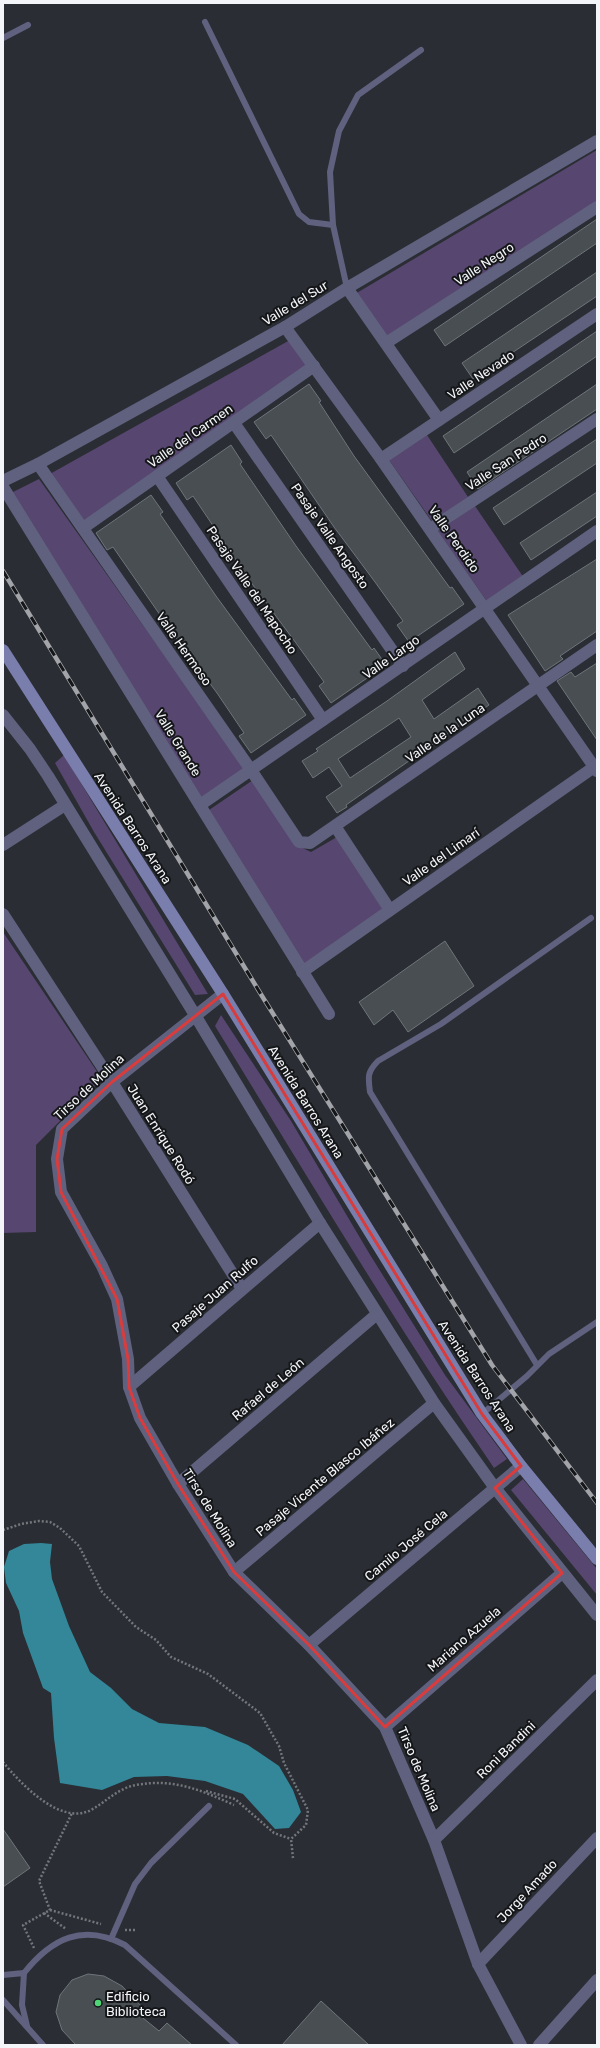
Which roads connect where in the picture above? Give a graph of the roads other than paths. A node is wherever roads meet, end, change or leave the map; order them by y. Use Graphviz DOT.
graph roads {
  1 [pos="205,22"];
  2 [pos="28,25"];
  3 [pos="3,38"];
  4 [pos="421,50"];
  5 [pos="597,141"];
  6 [pos="597,208"];
  7 [pos="333,225"];
  8 [pos="348,288"];
  9 [pos="597,314"];
  10 [pos="285,327"];
  11 [pos="386,344"];
  12 [pos="314,366"];
  13 [pos="597,419"];
  14 [pos="439,420"];
  15 [pos="234,423"];
  16 [pos="381,459"];
  17 [pos="38,464"];
  18 [pos="157,476"];
  19 [pos="3,481"];
  20 [pos="3,487"];
  21 [pos="82,528"];
  22 [pos="430,529"];
  23 [pos="597,531"];
  24 [pos="485,608"];
  25 [pos="597,645"];
  26 [pos="3,650"];
  27 [pos="403,666"];
  28 [pos="538,686"];
  29 [pos="3,716"];
  30 [pos="323,720"];
  31 [pos="596,768"];
  32 [pos="251,770"];
  33 [pos="65,805"];
  34 [pos="200,805"];
  35 [pos="335,826"];
  36 [pos="310,843"];
  37 [pos="3,845"];
  38 [pos="390,910"];
  39 [pos="3,914"];
  40 [pos="591,918"];
  41 [pos="302,972"];
  42 [pos="223,994"];
  43 [pos="329,1014"];
  44 [pos="195,1015"];
  45 [pos="112,1082"];
  46 [pos="320,1223"];
  47 [pos="242,1289"];
  48 [pos="377,1314"];
  49 [pos="597,1322"];
  50 [pos="537,1365"];
  51 [pos="129,1387"];
  52 [pos="434,1403"];
  53 [pos="482,1414"];
  54 [pos="521,1466"];
  55 [pos="178,1484"];
  56 [pos="495,1488"];
  57 [pos="597,1559"];
  58 [pos="234,1572"];
  59 [pos="562,1573"];
  60 [pos="597,1615"];
  61 [pos="309,1645"];
  62 [pos="597,1680"];
  63 [pos="385,1726"];
  64 [pos="208,1806"];
  65 [pos="597,1838"];
  66 [pos="434,1840"];
  67 [pos="111,1939"];
  68 [pos="478,1964"];
  69 [pos="24,1973"];
  70 [pos="3,1975"];
  71 [pos="597,1980"];
  72 [pos="3,2000"];
  73 [pos="27,2026"];
  74 [pos="43,2045"];
  75 [pos="236,2045"];
  76 [pos="521,2045"];
  77 [pos="539,2045"];
  1 -- 7 [label="lane"];
  2 -- 3 [label="lane"];
  4 -- 7 [label="lane"];
  5 -- 8 [label="street, Valle del Sur"];
  6 -- 11 [label="street, Valle Negro"];
  7 -- 8 [label="lane"];
  8 -- 10 [label="street, Valle del Sur"];
  8 -- 11 [label="street"];
  9 -- 14 [label="street, Valle Nevado"];
  10 -- 12 [label="street, Valle Perdido"];
  10 -- 17 [label="street, Valle del Sur"];
  11 -- 14 [label="street"];
  12 -- 15 [label="street, Valle del Carmen"];
  12 -- 16 [label="street, Valle Perdido"];
  13 -- 22 [label="street, Valle San Pedro"];
  14 -- 16 [label="street, Valle Nevado"];
  15 -- 18 [label="street, Valle del Carmen"];
  15 -- 27 [label="street, Pasaje Valle Angosto"];
  16 -- 22 [label="street, Valle Perdido"];
  17 -- 19 [label="street, Valle del Sur"];
  17 -- 21 [label="street, Valle Hermoso"];
  18 -- 21 [label="street, Valle del Carmen"];
  18 -- 30 [label="street, Pasaje Valle del Mapocho"];
  20 -- 34 [label="street, Valle Grande"];
  21 -- 32 [label="street, Valle Hermoso"];
  22 -- 24 [label="street, Valle Perdido"];
  23 -- 24 [label="street, Valle Largo"];
  24 -- 27 [label="street, Valle Largo"];
  24 -- 28 [label="street, Valle Perdido"];
  25 -- 28 [label="street, Valle de la Luna"];
  26 -- 42 [label="main road, Avenida Barros Arana"];
  27 -- 30 [label="street, Valle Largo"];
  28 -- 31 [label="street, Valle Perdido"];
  28 -- 35 [label="street, Valle de la Luna"];
  29 -- 33 [label="street"];
  30 -- 32 [label="street, Valle Largo"];
  31 -- 38 [label="street, Valle del Limarí"];
  32 -- 34 [label="street, Valle Largo"];
  32 -- 36 [label="street, Valle Hermoso"];
  33 -- 37 [label="street"];
  33 -- 44 [label="street"];
  34 -- 41 [label="street, Valle Grande"];
  35 -- 36 [label="street, Valle de la Luna"];
  35 -- 38 [label="street"];
  38 -- 41 [label="street, Valle del Limarí"];
  39 -- 45 [label="street, Juan Enrique Rodó"];
  40 -- 50 [label="lane"];
  41 -- 43 [label="street, Valle Grande"];
  42 -- 44 [label="street, Tirso de Molina"];
  42 -- 53 [label="main road, Avenida Barros Arana"];
  44 -- 45 [label="street, Tirso de Molina"];
  44 -- 46 [label="street"];
  45 -- 47 [label="street, Juan Enrique Rodó"];
  45 -- 51 [label="street, Tirso de Molina"];
  46 -- 47 [label="street, Pasaje Juan Rulfo"];
  46 -- 48 [label="street"];
  47 -- 51 [label="street, Pasaje Juan Rulfo"];
  48 -- 52 [label="street"];
  48 -- 55 [label="street, Rafael de León"];
  49 -- 50 [label="lane"];
  50 -- 53 [label="lane"];
  51 -- 55 [label="street, Tirso de Molina"];
  52 -- 56 [label="street"];
  52 -- 58 [label="street, Pasaje Vicente Blasco Ibáñez"];
  53 -- 54 [label="main road, Avenida Barros Arana"];
  54 -- 56 [label="street, Camilo José Cela"];
  54 -- 57 [label="main road, Avenida Barros Arana"];
  55 -- 58 [label="street, Tirso de Molina"];
  56 -- 59 [label="street"];
  56 -- 61 [label="street, Camilo José Cela"];
  58 -- 61 [label="street, Tirso de Molina"];
  59 -- 60 [label="street"];
  59 -- 63 [label="street, Mariano Azuela"];
  61 -- 63 [label="street, Tirso de Molina"];
  62 -- 66 [label="street, Roni Bandini"];
  63 -- 66 [label="street, Tirso de Molina"];
  64 -- 67 [label="lane"];
  65 -- 68 [label="street, Jorge Amado"];
  66 -- 68 [label="street, Tirso de Molina"];
  67 -- 69 [label="lane"];
  67 -- 75 [label="lane"];
  68 -- 76 [label="street, Tirso de Molina"];
  69 -- 70 [label="lane"];
  69 -- 73 [label="lane"];
  71 -- 77 [label="street"];
  72 -- 73 [label="lane"];
  73 -- 74 [label="lane"];
}
